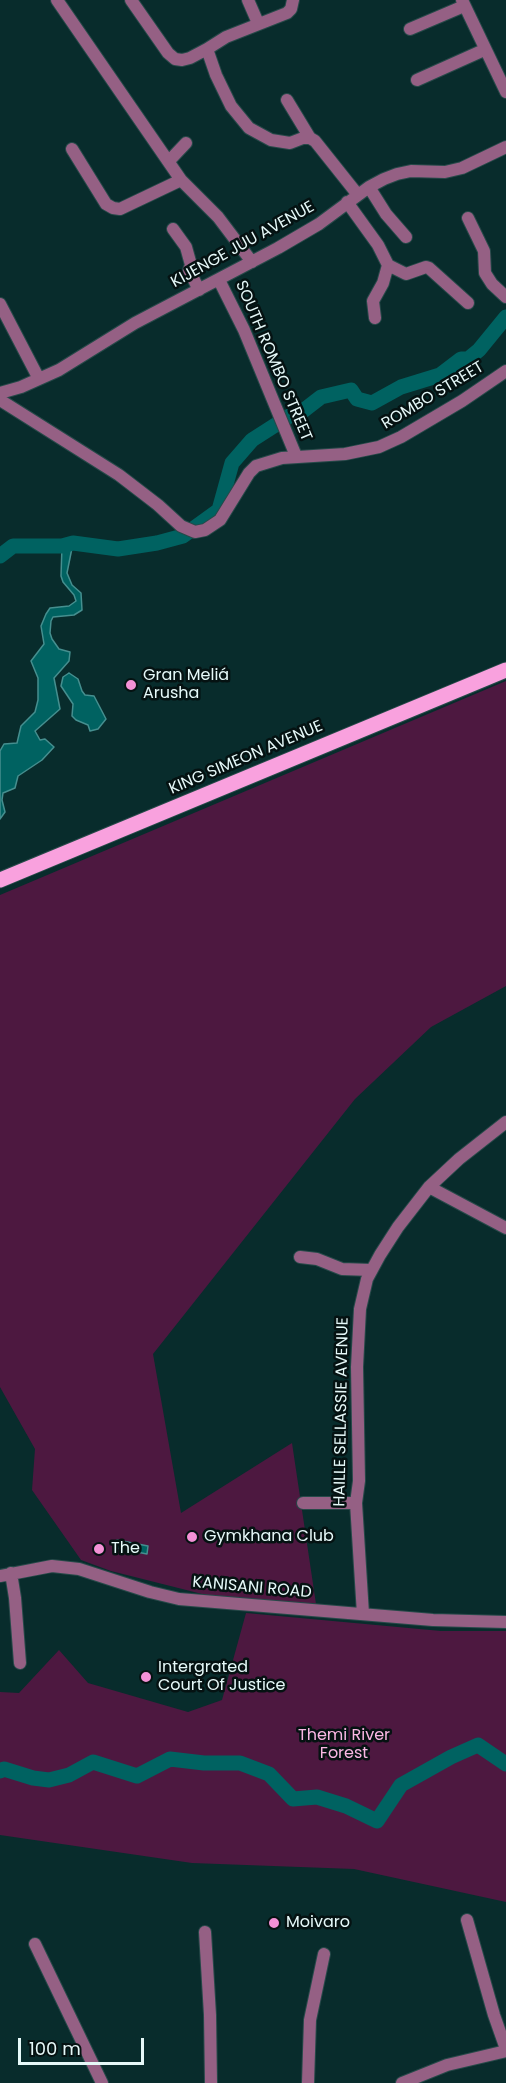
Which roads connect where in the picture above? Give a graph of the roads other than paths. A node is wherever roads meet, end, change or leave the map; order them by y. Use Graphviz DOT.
graph roads {
  1 [pos="57,0"];
  2 [pos="248,0"];
  3 [pos="293,0"];
  4 [pos="134,1"];
  5 [pos="463,3"];
  6 [pos="258,23"];
  7 [pos="410,29"];
  8 [pos="207,49"];
  9 [pos="484,50"];
  10 [pos="417,80"];
  11 [pos="506,92"];
  12 [pos="287,100"];
  13 [pos="310,138"];
  14 [pos="186,143"];
  15 [pos="506,147"];
  16 [pos="72,150"];
  17 [pos="169,161"];
  18 [pos="181,180"];
  19 [pos="369,187"];
  20 [pos="358,195"];
  21 [pos="347,202"];
  22 [pos="468,218"];
  23 [pos="173,228"];
  24 [pos="406,237"];
  25 [pos="252,262"];
  26 [pos="388,266"];
  27 [pos="219,280"];
  28 [pos="199,290"];
  29 [pos="506,297"];
  30 [pos="468,303"];
  31 [pos="0,304"];
  32 [pos="375,318"];
  33 [pos="506,372"];
  34 [pos="39,379"];
  35 [pos="0,393"];
  36 [pos="0,400"];
  37 [pos="296,456"];
  38 [pos="506,670"];
  39 [pos="0,880"];
  40 [pos="506,1122"];
  41 [pos="429,1187"];
  42 [pos="506,1228"];
  43 [pos="300,1257"];
  44 [pos="371,1270"];
  45 [pos="303,1503"];
  46 [pos="356,1503"];
  47 [pos="6,1574"];
  48 [pos="363,1614"];
  49 [pos="506,1622"];
  50 [pos="20,1663"];
  51 [pos="467,1920"];
  52 [pos="205,1932"];
  53 [pos="35,1944"];
  54 [pos="324,1954"];
  55 [pos="506,2050"];
  56 [pos="102,2083"];
  57 [pos="212,2083"];
  58 [pos="308,2083"];
  59 [pos="402,2083"];
  1 -- 17 [label="street"];
  2 -- 6 [label="street"];
  3 -- 6 [label="street"];
  4 -- 8 [label="street"];
  5 -- 7 [label="street"];
  5 -- 9 [label="street"];
  6 -- 8 [label="street"];
  8 -- 13 [label="street"];
  9 -- 10 [label="street"];
  9 -- 11 [label="street"];
  12 -- 13 [label="street"];
  13 -- 20 [label="street"];
  14 -- 17 [label="street"];
  15 -- 19 [label="street, KIJENGE JUU AVENUE"];
  16 -- 18 [label="street"];
  17 -- 18 [label="street"];
  18 -- 25 [label="street"];
  19 -- 20 [label="street, KIJENGE JUU AVENUE"];
  19 -- 24 [label="street"];
  20 -- 21 [label="street, KIJENGE JUU AVENUE"];
  21 -- 25 [label="street, KIJENGE JUU AVENUE"];
  21 -- 26 [label="street"];
  22 -- 29 [label="street"];
  23 -- 28 [label="street"];
  25 -- 27 [label="street, KIJENGE JUU AVENUE"];
  26 -- 30 [label="street"];
  26 -- 32 [label="street"];
  27 -- 28 [label="street, KIJENGE JUU AVENUE"];
  27 -- 37 [label="street, SOUTH ROMBO STREET"];
  28 -- 34 [label="street, KIJENGE JUU AVENUE"];
  31 -- 34 [label="street"];
  33 -- 37 [label="street, ROMBO STREET"];
  34 -- 35 [label="street, KIJENGE JUU AVENUE"];
  36 -- 37 [label="street, ROMBO STREET"];
  38 -- 39 [label="main road, KING SIMEON AVENUE"];
  40 -- 41 [label="street, HAILLE SELLASSIE AVENUE"];
  41 -- 42 [label="street"];
  41 -- 44 [label="street, HAILLE SELLASSIE AVENUE"];
  43 -- 44 [label="street"];
  44 -- 46 [label="street, HAILLE SELLASSIE AVENUE"];
  45 -- 46 [label="street"];
  46 -- 48 [label="street, HAILLE SELLASSIE AVENUE"];
  47 -- 48 [label="street, KANISANI ROAD"];
  47 -- 50 [label="street"];
  48 -- 49 [label="street, KANISANI ROAD"];
  51 -- 55 [label="street"];
  52 -- 57 [label="street"];
  53 -- 56 [label="street"];
  54 -- 58 [label="street"];
  55 -- 59 [label="street"];
}
